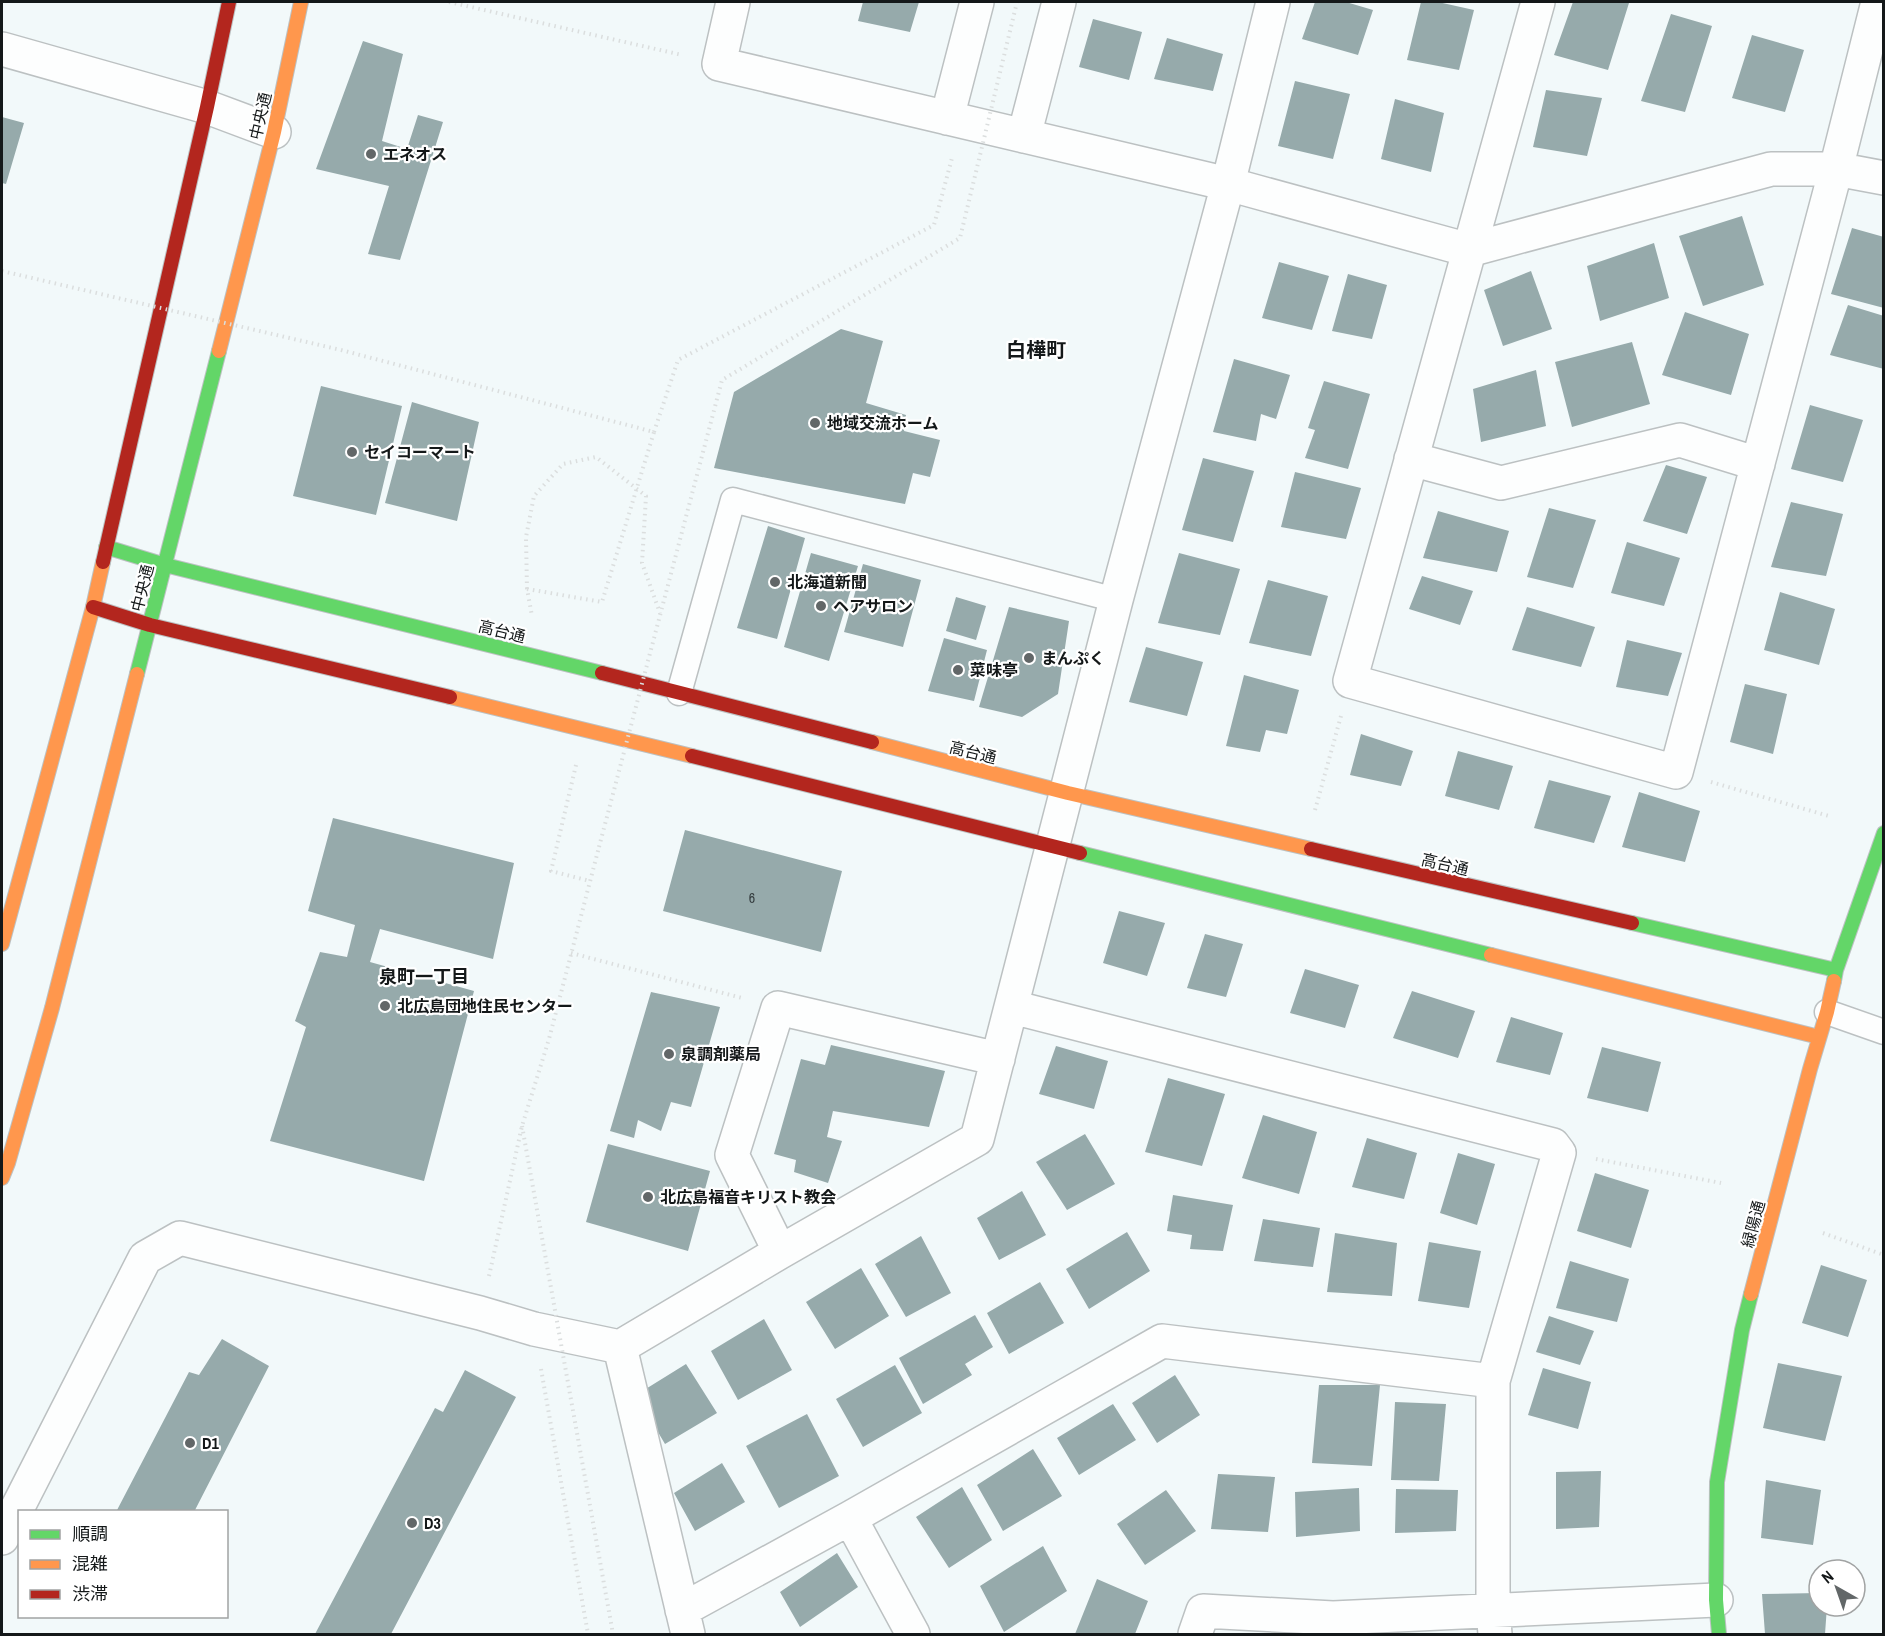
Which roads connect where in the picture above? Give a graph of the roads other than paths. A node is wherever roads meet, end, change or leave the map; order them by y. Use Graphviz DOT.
graph roads {
  1 [pos="230,2"];
  2 [pos="301,2"];
  3 [pos="733,2"];
  4 [pos="977,2"];
  5 [pos="1059,2"];
  6 [pos="1273,2"];
  7 [pos="1538,2"];
  8 [pos="1878,2"];
  9 [pos="2,49"];
  10 [pos="207,107"];
  11 [pos="955,120"];
  12 [pos="274,132"];
  13 [pos="1024,136"];
  14 [pos="1836,169"];
  15 [pos="1884,178"];
  16 [pos="1228,184"];
  17 [pos="1469,250"];
  18 [pos="1412,459"];
  19 [pos="1758,464"];
  20 [pos="106,547"];
  21 [pos="165,565"];
  22 [pos="1116,600"];
  23 [pos="93,608"];
  24 [pos="150,625"];
  25 [pos="679,693"];
  26 [pos="1068,793"];
  27 [pos="1884,833"];
  28 [pos="1054,846"];
  29 [pos="2,944"];
  30 [pos="1836,970"];
  31 [pos="1012,1007"];
  32 [pos="1827,1012"];
  33 [pos="1884,1032"];
  34 [pos="1819,1037"];
  35 [pos="998,1059"];
  36 [pos="2,1178"];
  37 [pos="780,1252"];
  38 [pos="620,1347"];
  39 [pos="1493,1381"];
  40 [pos="850,1518"];
  41 [pos="2,1538"];
  42 [pos="1716,1600"];
  43 [pos="685,1622"];
  44 [pos="1494,1622"];
  45 [pos="1334,1626"];
  46 [pos="913,1635"];
  47 [pos="1195,1635"];
  48 [pos="1719,1635"];
  1 -- 10 [label="street"];
  2 -- 12 [label="street, 中央通"];
  3 -- 11 [label="street"];
  4 -- 11 [label="street"];
  5 -- 13 [label="street"];
  6 -- 16 [label="street"];
  7 -- 17 [label="street"];
  8 -- 14 [label="street"];
  9 -- 10 [label="street"];
  10 -- 12 [label="street"];
  10 -- 20 [label="street"];
  11 -- 13 [label="street"];
  12 -- 21 [label="street, 中央通"];
  13 -- 16 [label="street"];
  14 -- 15 [label="street"];
  14 -- 17 [label="street"];
  14 -- 19 [label="street"];
  16 -- 17 [label="street"];
  16 -- 22 [label="street"];
  17 -- 18 [label="street"];
  18 -- 19 [label="street"];
  18 -- 19 [label="street"];
  20 -- 21 [label="street, 高台通"];
  20 -- 23 [label="street"];
  21 -- 24 [label="street, 中央通"];
  21 -- 25 [label="street, 高台通"];
  22 -- 25 [label="lane"];
  22 -- 26 [label="street"];
  23 -- 24 [label="street"];
  23 -- 29 [label="street"];
  24 -- 28 [label="street"];
  24 -- 36 [label="street, 中央通"];
  25 -- 26 [label="street, 高台通"];
  26 -- 28 [label="street"];
  26 -- 30 [label="street, 高台通"];
  27 -- 30 [label="street, 緑陽通"];
  28 -- 31 [label="street"];
  28 -- 34 [label="street"];
  30 -- 32 [label="street, 緑陽通"];
  31 -- 35 [label="street"];
  31 -- 39 [label="street"];
  32 -- 33 [label="lane"];
  32 -- 34 [label="street, 緑陽通"];
  34 -- 42 [label="street, 緑陽通"];
  35 -- 37 [label="street"];
  35 -- 37 [label="street"];
  37 -- 38 [label="street"];
  38 -- 41 [label="street"];
  38 -- 43 [label="street"];
  39 -- 40 [label="street"];
  39 -- 44 [label="street"];
  40 -- 43 [label="street"];
  40 -- 46 [label="street"];
  42 -- 44 [label="street"];
  42 -- 48 [label="street, 緑陽通"];
  44 -- 45 [label="street"];
  45 -- 47 [label="street"];
}
